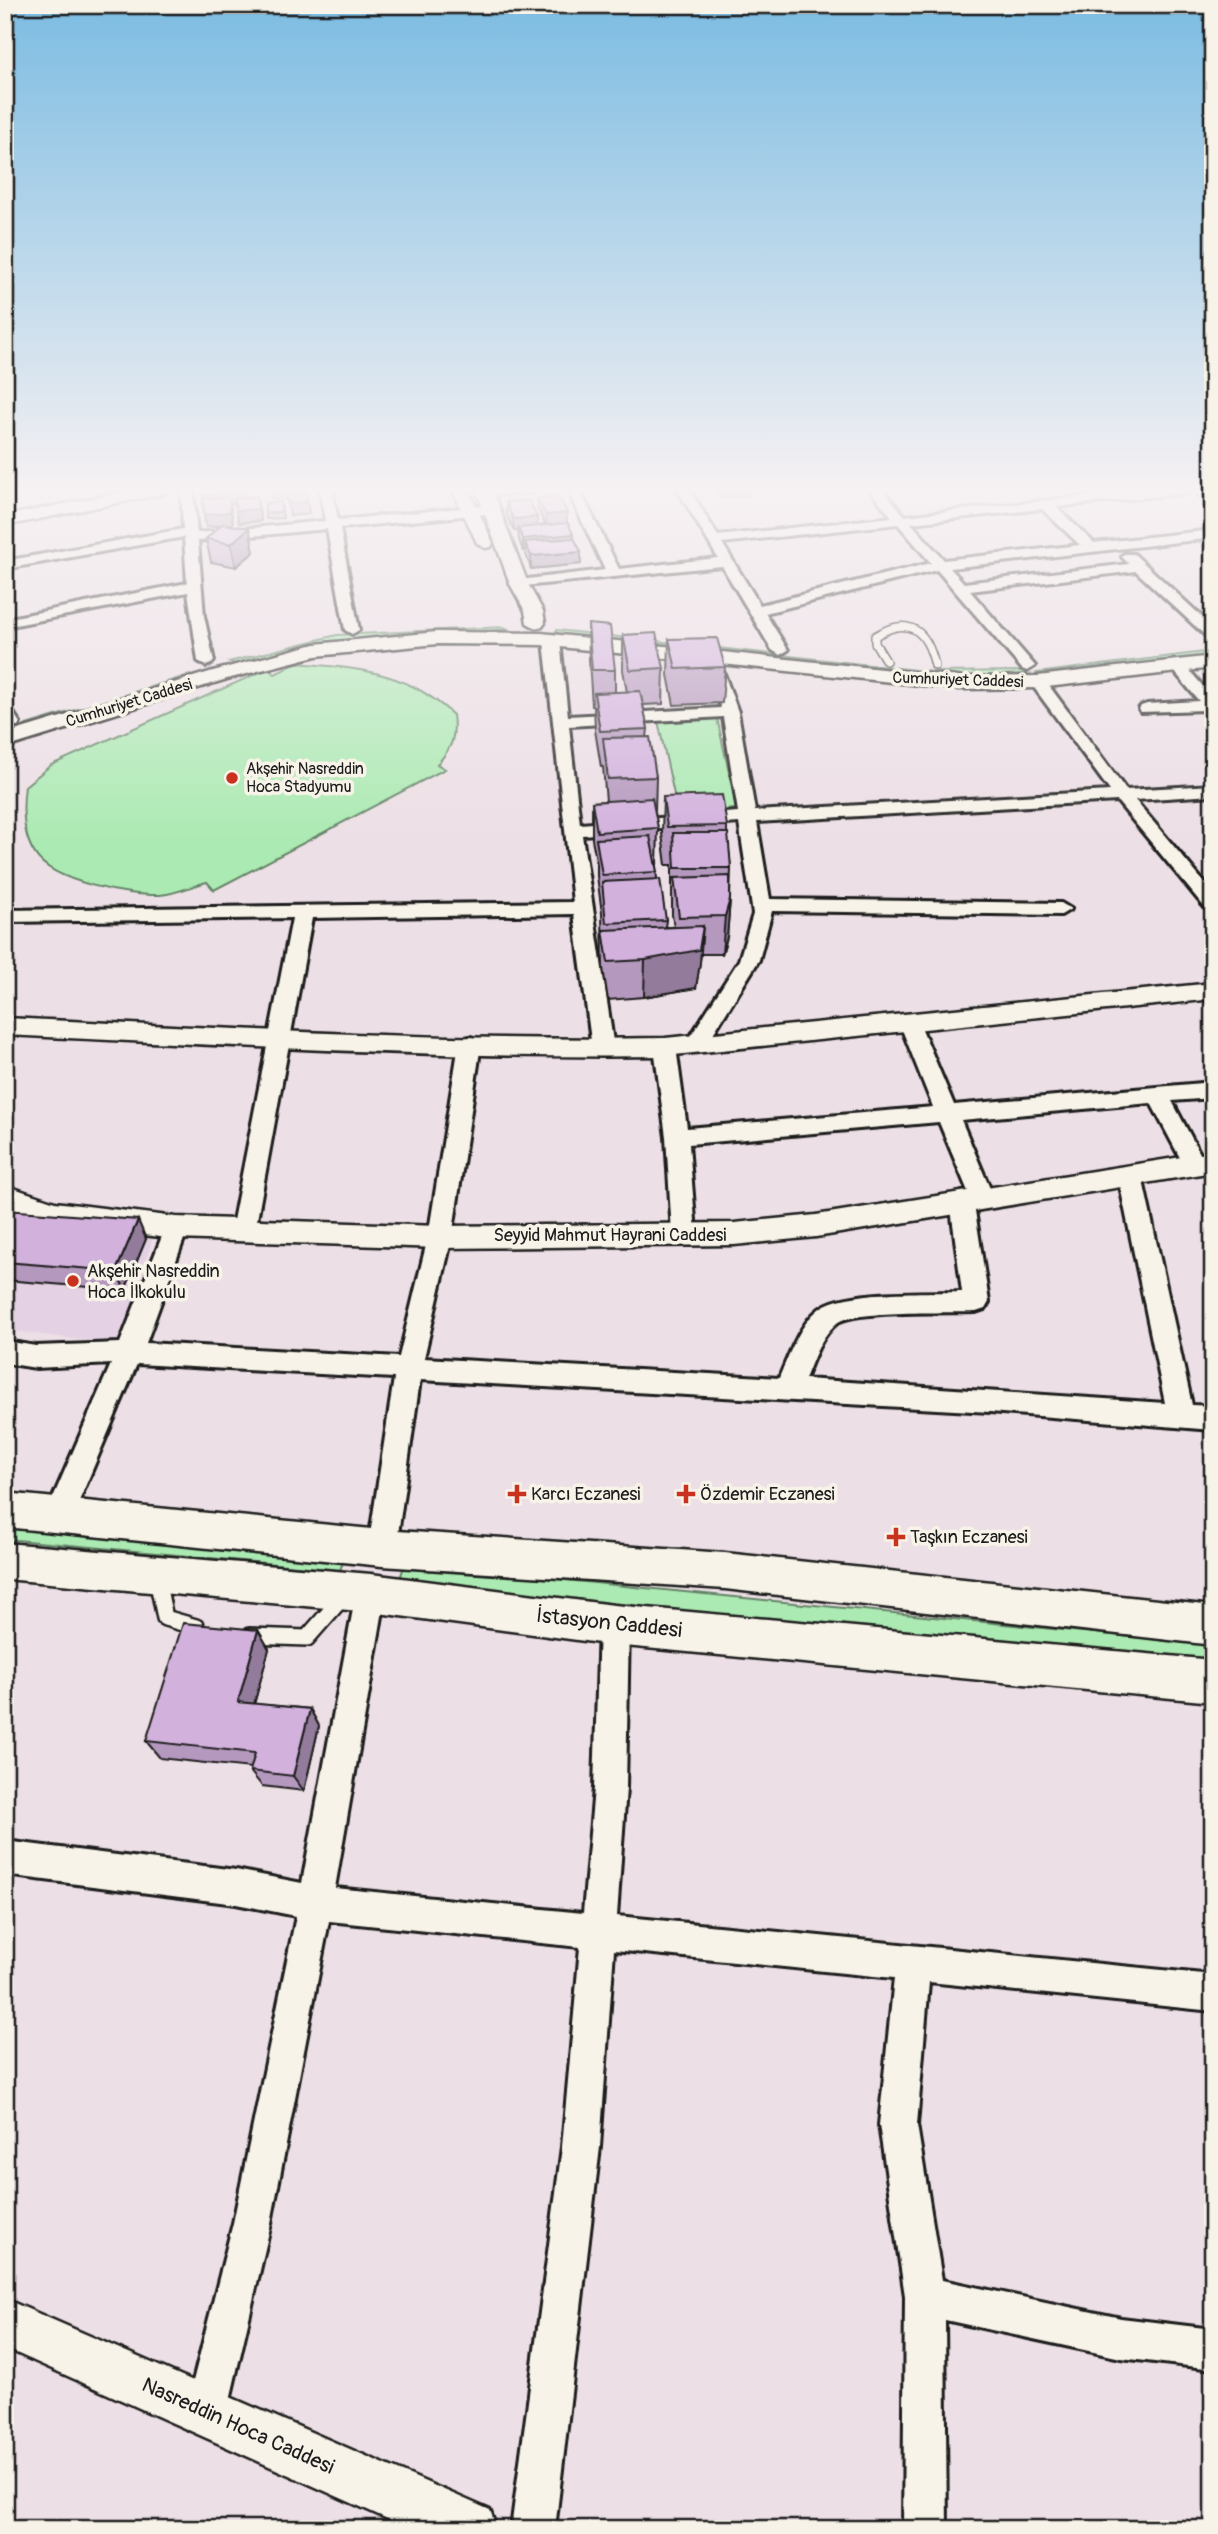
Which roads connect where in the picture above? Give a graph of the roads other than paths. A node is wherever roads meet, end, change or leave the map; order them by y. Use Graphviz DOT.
graph roads {
  1 [pos="87,607"];
  2 [pos="197,607"];
  3 [pos="348,607"];
  4 [pos="532,607"];
  5 [pos="756,607"];
  6 [pos="769,607"];
  7 [pos="977,607"];
  8 [pos="1183,607"];
  9 [pos="758,610"];
  10 [pos="5,623"];
  11 [pos="352,630"];
  12 [pos="537,631"];
  13 [pos="1213,635"];
  14 [pos="1213,644"];
  15 [pos="780,650"];
  16 [pos="713,659"];
  17 [pos="886,662"];
  18 [pos="1213,662"];
  19 [pos="935,666"];
  20 [pos="1178,666"];
  21 [pos="213,668"];
  22 [pos="1032,674"];
  23 [pos="1212,706"];
  24 [pos="1147,709"];
  25 [pos="730,712"];
  26 [pos="562,721"];
  27 [pos="10,728"];
  28 [pos="1213,790"];
  29 [pos="1121,795"];
  30 [pos="747,817"];
  31 [pos="572,830"];
  32 [pos="762,905"];
  33 [pos="1213,905"];
  34 [pos="584,908"];
  35 [pos="1061,909"];
  36 [pos="303,913"];
  37 [pos="5,916"];
  38 [pos="1213,990"];
  39 [pos="909,1022"];
  40 [pos="5,1027"];
  41 [pos="278,1039"];
  42 [pos="470,1044"];
  43 [pos="696,1045"];
  44 [pos="665,1047"];
  45 [pos="603,1048"];
  46 [pos="1213,1090"];
  47 [pos="1158,1096"];
  48 [pos="946,1115"];
  49 [pos="677,1137"];
  50 [pos="1204,1164"];
  51 [pos="1130,1177"];
  52 [pos="5,1196"];
  53 [pos="972,1200"];
  54 [pos="176,1228"];
  55 [pos="243,1231"];
  56 [pos="684,1233"];
  57 [pos="440,1237"];
  58 [pos="5,1352"];
  59 [pos="129,1353"];
  60 [pos="409,1368"];
  61 [pos="787,1390"];
  62 [pos="1181,1416"];
  63 [pos="1213,1418"];
  64 [pos="5,1510"];
  65 [pos="59,1516"];
  66 [pos="382,1548"];
  67 [pos="5,1561"];
  68 [pos="156,1575"];
  69 [pos="359,1593"];
  70 [pos="614,1625"];
  71 [pos="1213,1626"];
  72 [pos="1213,1681"];
  73 [pos="5,1858"];
  74 [pos="316,1903"];
  75 [pos="600,1932"];
  76 [pos="913,1963"];
  77 [pos="1213,1993"];
  78 [pos="925,2296"];
  79 [pos="5,2323"];
  80 [pos="1213,2349"];
  81 [pos="206,2413"];
  82 [pos="471,2529"];
  83 [pos="533,2529"];
  84 [pos="925,2529"];
  1 -- 10 [label="street"];
  2 -- 21 [label="street"];
  3 -- 11 [label="street"];
  4 -- 12 [label="street"];
  5 -- 9 [label="street"];
  6 -- 9 [label="street"];
  7 -- 22 [label="street"];
  8 -- 13 [label="street"];
  9 -- 15 [label="street"];
  11 -- 12 [label="main road, Cumhuriyet Caddesi"];
  11 -- 21 [label="main road, Cumhuriyet Caddesi"];
  12 -- 15 [label="main road, Cumhuriyet Caddesi"];
  12 -- 16 [label="main road, Cumhuriyet Caddesi"];
  12 -- 21 [label="main road, Cumhuriyet Caddesi"];
  12 -- 26 [label="street"];
  14 -- 22 [label="main road, Cumhuriyet Caddesi"];
  15 -- 17 [label="main road, Cumhuriyet Caddesi"];
  16 -- 22 [label="main road, Cumhuriyet Caddesi"];
  16 -- 25 [label="street"];
  17 -- 19 [label="main road, Cumhuriyet Caddesi"];
  17 -- 19 [label="lane"];
  18 -- 20 [label="main road, Cumhuriyet Caddesi"];
  19 -- 22 [label="main road, Cumhuriyet Caddesi"];
  20 -- 22 [label="main road, Cumhuriyet Caddesi"];
  20 -- 23 [label="street"];
  21 -- 27 [label="main road, Cumhuriyet Caddesi"];
  22 -- 29 [label="street"];
  23 -- 24 [label="street"];
  25 -- 26 [label="street"];
  25 -- 30 [label="street"];
  26 -- 31 [label="street"];
  28 -- 29 [label="street"];
  29 -- 30 [label="street"];
  29 -- 33 [label="street"];
  30 -- 31 [label="street"];
  30 -- 32 [label="street"];
  31 -- 34 [label="street"];
  32 -- 35 [label="street"];
  32 -- 43 [label="street"];
  34 -- 36 [label="street"];
  34 -- 45 [label="street"];
  36 -- 37 [label="street"];
  36 -- 41 [label="street"];
  38 -- 39 [label="street"];
  39 -- 43 [label="street"];
  39 -- 48 [label="street"];
  40 -- 41 [label="street"];
  41 -- 42 [label="street"];
  41 -- 55 [label="street"];
  42 -- 45 [label="street"];
  42 -- 57 [label="street"];
  43 -- 44 [label="street"];
  44 -- 45 [label="street"];
  44 -- 49 [label="street"];
  46 -- 47 [label="street"];
  47 -- 48 [label="street"];
  47 -- 50 [label="street"];
  48 -- 49 [label="street"];
  48 -- 53 [label="street"];
  49 -- 56 [label="street"];
  50 -- 51 [label="street, Seyyid Mahmut Hayrani Caddesi"];
  51 -- 53 [label="street, Seyyid Mahmut Hayrani Caddesi"];
  51 -- 62 [label="street"];
  52 -- 54 [label="street, Seyyid Mahmut Hayrani Caddesi"];
  53 -- 56 [label="street, Seyyid Mahmut Hayrani Caddesi"];
  53 -- 61 [label="street"];
  54 -- 55 [label="street, Seyyid Mahmut Hayrani Caddesi"];
  54 -- 59 [label="street"];
  55 -- 57 [label="street, Seyyid Mahmut Hayrani Caddesi"];
  56 -- 57 [label="street, Seyyid Mahmut Hayrani Caddesi"];
  57 -- 60 [label="street"];
  58 -- 59 [label="street"];
  59 -- 60 [label="street"];
  59 -- 65 [label="street"];
  60 -- 61 [label="street"];
  60 -- 66 [label="street"];
  61 -- 62 [label="street"];
  62 -- 63 [label="street"];
  64 -- 65 [label="main road"];
  65 -- 66 [label="main road"];
  66 -- 71 [label="main road"];
  67 -- 68 [label="main road, İstasyon Caddesi"];
  68 -- 69 [label="main road, İstasyon Caddesi"];
  68 -- 69 [label="lane"];
  69 -- 70 [label="main road, İstasyon Caddesi"];
  69 -- 74 [label="street"];
  70 -- 72 [label="main road, İstasyon Caddesi"];
  70 -- 75 [label="street"];
  73 -- 74 [label="street"];
  74 -- 75 [label="street"];
  74 -- 81 [label="street"];
  75 -- 76 [label="street"];
  75 -- 83 [label="street"];
  76 -- 77 [label="street"];
  76 -- 78 [label="street"];
  78 -- 80 [label="street"];
  78 -- 84 [label="street"];
  79 -- 81 [label="street, Nasreddin Hoca Caddesi"];
  81 -- 82 [label="street, Nasreddin Hoca Caddesi"];
}
